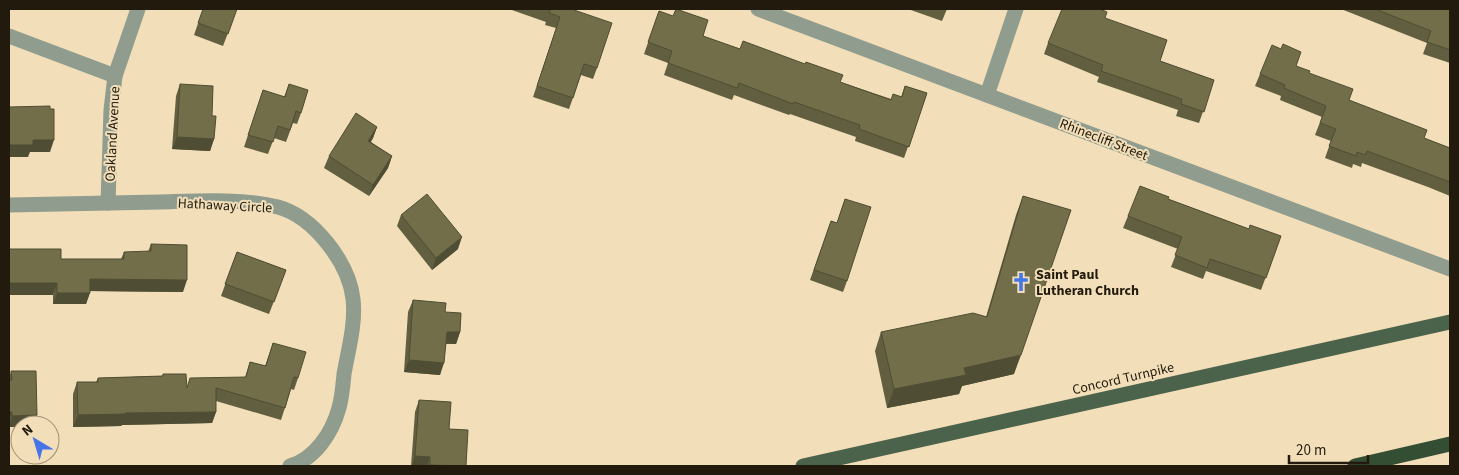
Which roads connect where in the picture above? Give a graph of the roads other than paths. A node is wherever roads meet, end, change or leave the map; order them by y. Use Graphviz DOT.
graph roads {
  1 [pos="138,9"];
  2 [pos="758,9"];
  3 [pos="1016,9"];
  4 [pos="9,36"];
  5 [pos="115,76"];
  6 [pos="987,95"];
  7 [pos="108,203"];
  8 [pos="9,206"];
  9 [pos="1450,269"];
  10 [pos="1450,322"];
  11 [pos="1450,444"];
  12 [pos="290,466"];
  13 [pos="803,466"];
  14 [pos="1355,466"];
  1 -- 5 [label="street, Oakland Avenue"];
  2 -- 6 [label="street, Rhinecliff Street"];
  3 -- 6 [label="street"];
  4 -- 5 [label="street"];
  5 -- 7 [label="street, Oakland Avenue"];
  6 -- 9 [label="street, Rhinecliff Street"];
  7 -- 8 [label="street, Hathaway Circle"];
  7 -- 12 [label="street, Hathaway Circle"];
  10 -- 13 [label="main road, Concord Turnpike"];
  11 -- 14 [label="highway"];
}
